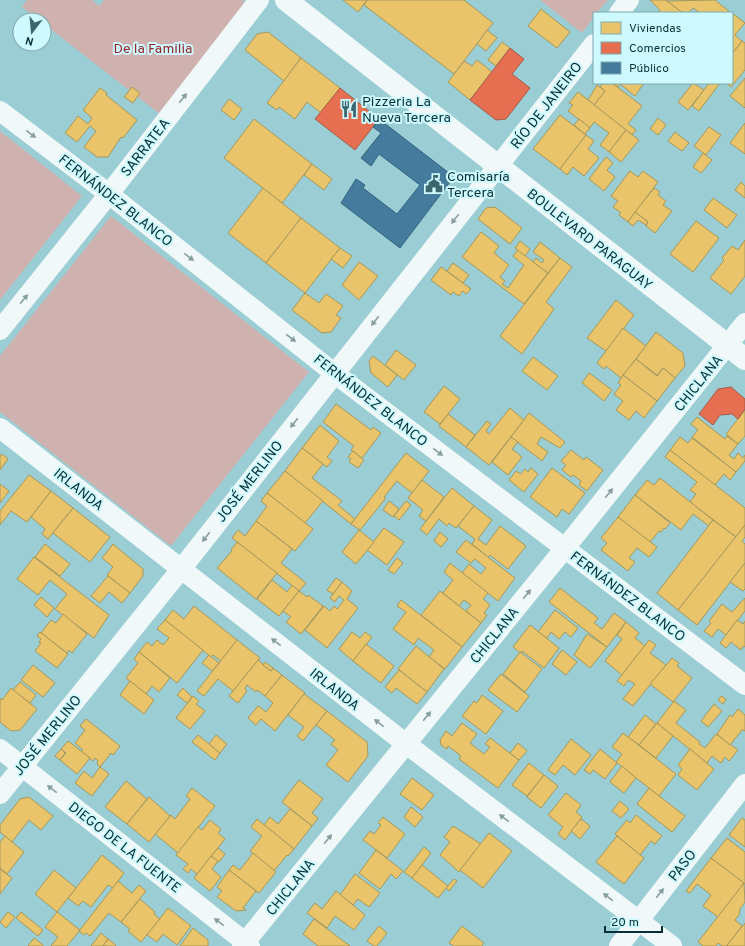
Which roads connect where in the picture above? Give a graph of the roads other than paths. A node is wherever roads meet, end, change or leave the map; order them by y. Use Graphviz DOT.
graph roads {
  1 [pos="259,0"];
  2 [pos="286,0"];
  3 [pos="629,0"];
  4 [pos="620,12"];
  5 [pos="593,45"];
  6 [pos="0,110"];
  7 [pos="497,167"];
  8 [pos="109,194"];
  9 [pos="745,323"];
  10 [pos="0,330"];
  11 [pos="728,346"];
  12 [pos="745,359"];
  13 [pos="334,372"];
  14 [pos="0,428"];
  15 [pos="565,548"];
  16 [pos="182,568"];
  17 [pos="745,685"];
  18 [pos="405,743"];
  19 [pos="0,749"];
  20 [pos="22,766"];
  21 [pos="745,784"];
  22 [pos="0,794"];
  23 [pos="639,920"];
  24 [pos="246,945"];
  25 [pos="618,946"];
  26 [pos="672,946"];
  8 -- 1 [label="street, SARRATEA, one-way"];
  2 -- 7 [label="main road, BOULEVARD PARAGUAY"];
  3 -- 4 [label="street"];
  5 -- 7 [label="street, RÍO DE JANEIRO"];
  6 -- 8 [label="street, FERNÁNDEZ BLANCO, one-way"];
  7 -- 11 [label="main road, BOULEVARD PARAGUAY"];
  7 -- 13 [label="street, JOSÉ MERLINO, one-way"];
  10 -- 8 [label="street, SARRATEA, one-way"];
  8 -- 13 [label="street, FERNÁNDEZ BLANCO, one-way"];
  9 -- 11 [label="street, CHICLANA"];
  11 -- 12 [label="main road, BOULEVARD PARAGUAY"];
  15 -- 11 [label="street, CHICLANA, one-way"];
  13 -- 15 [label="street, FERNÁNDEZ BLANCO, one-way"];
  13 -- 16 [label="street, JOSÉ MERLINO, one-way"];
  14 -- 16 [label="street, IRLANDA"];
  15 -- 17 [label="street, FERNÁNDEZ BLANCO"];
  18 -- 15 [label="street, CHICLANA, one-way"];
  18 -- 16 [label="street, IRLANDA, one-way"];
  16 -- 20 [label="street, JOSÉ MERLINO"];
  23 -- 18 [label="street, IRLANDA, one-way"];
  24 -- 18 [label="street, CHICLANA, one-way"];
  19 -- 20 [label="street, DIEGO DE LA FUENTE"];
  20 -- 22 [label="street, JOSÉ MERLINO"];
  24 -- 20 [label="street, DIEGO DE LA FUENTE, one-way"];
  23 -- 21 [label="street, PASO, one-way"];
  23 -- 25 [label="street, PASO"];
  23 -- 26 [label="street, IRLANDA"];
}
